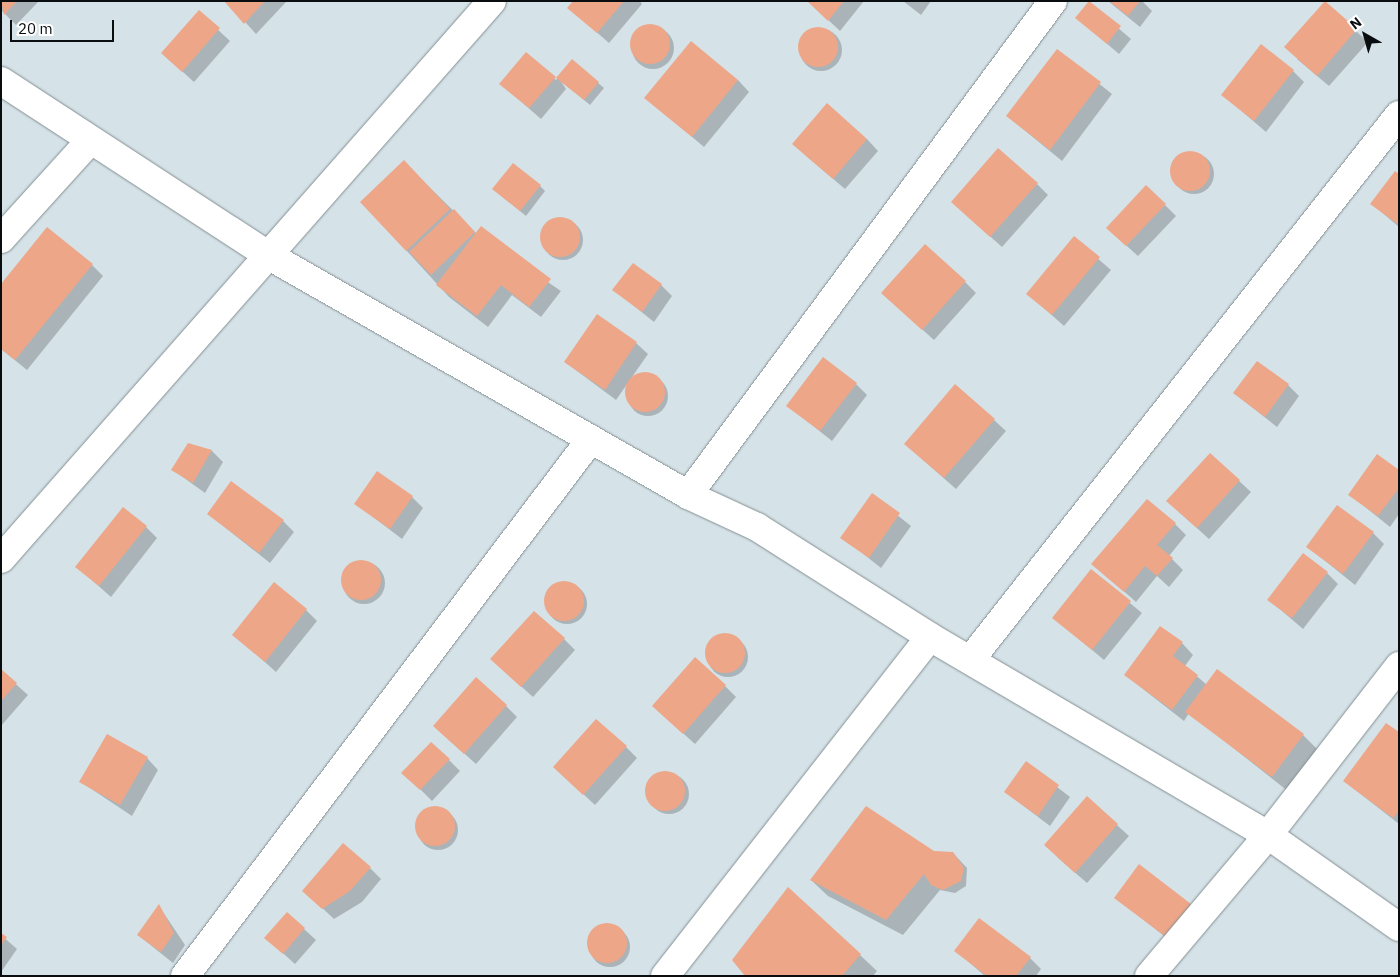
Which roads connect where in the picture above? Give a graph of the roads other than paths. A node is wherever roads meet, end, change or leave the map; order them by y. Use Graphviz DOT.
graph roads {
  1 [pos="492,1"];
  2 [pos="1053,1"];
  3 [pos="1,81"];
  4 [pos="1399,115"];
  5 [pos="90,140"];
  6 [pos="1,239"];
  7 [pos="266,254"];
  8 [pos="591,439"];
  9 [pos="688,495"];
  10 [pos="1,559"];
  11 [pos="930,637"];
  12 [pos="971,659"];
  13 [pos="1399,666"];
  14 [pos="1268,835"];
  15 [pos="1399,927"];
  16 [pos="184,976"];
  17 [pos="665,976"];
  18 [pos="1149,976"];
  1 -- 7 [label="street"];
  2 -- 9 [label="street"];
  3 -- 5 [label="street"];
  4 -- 12 [label="street"];
  5 -- 6 [label="street"];
  5 -- 7 [label="street"];
  7 -- 8 [label="street"];
  7 -- 10 [label="street"];
  8 -- 9 [label="street"];
  8 -- 16 [label="street"];
  9 -- 11 [label="street"];
  11 -- 12 [label="street"];
  11 -- 17 [label="street"];
  12 -- 14 [label="street"];
  13 -- 14 [label="street"];
  14 -- 15 [label="street"];
  14 -- 18 [label="street"];
}
